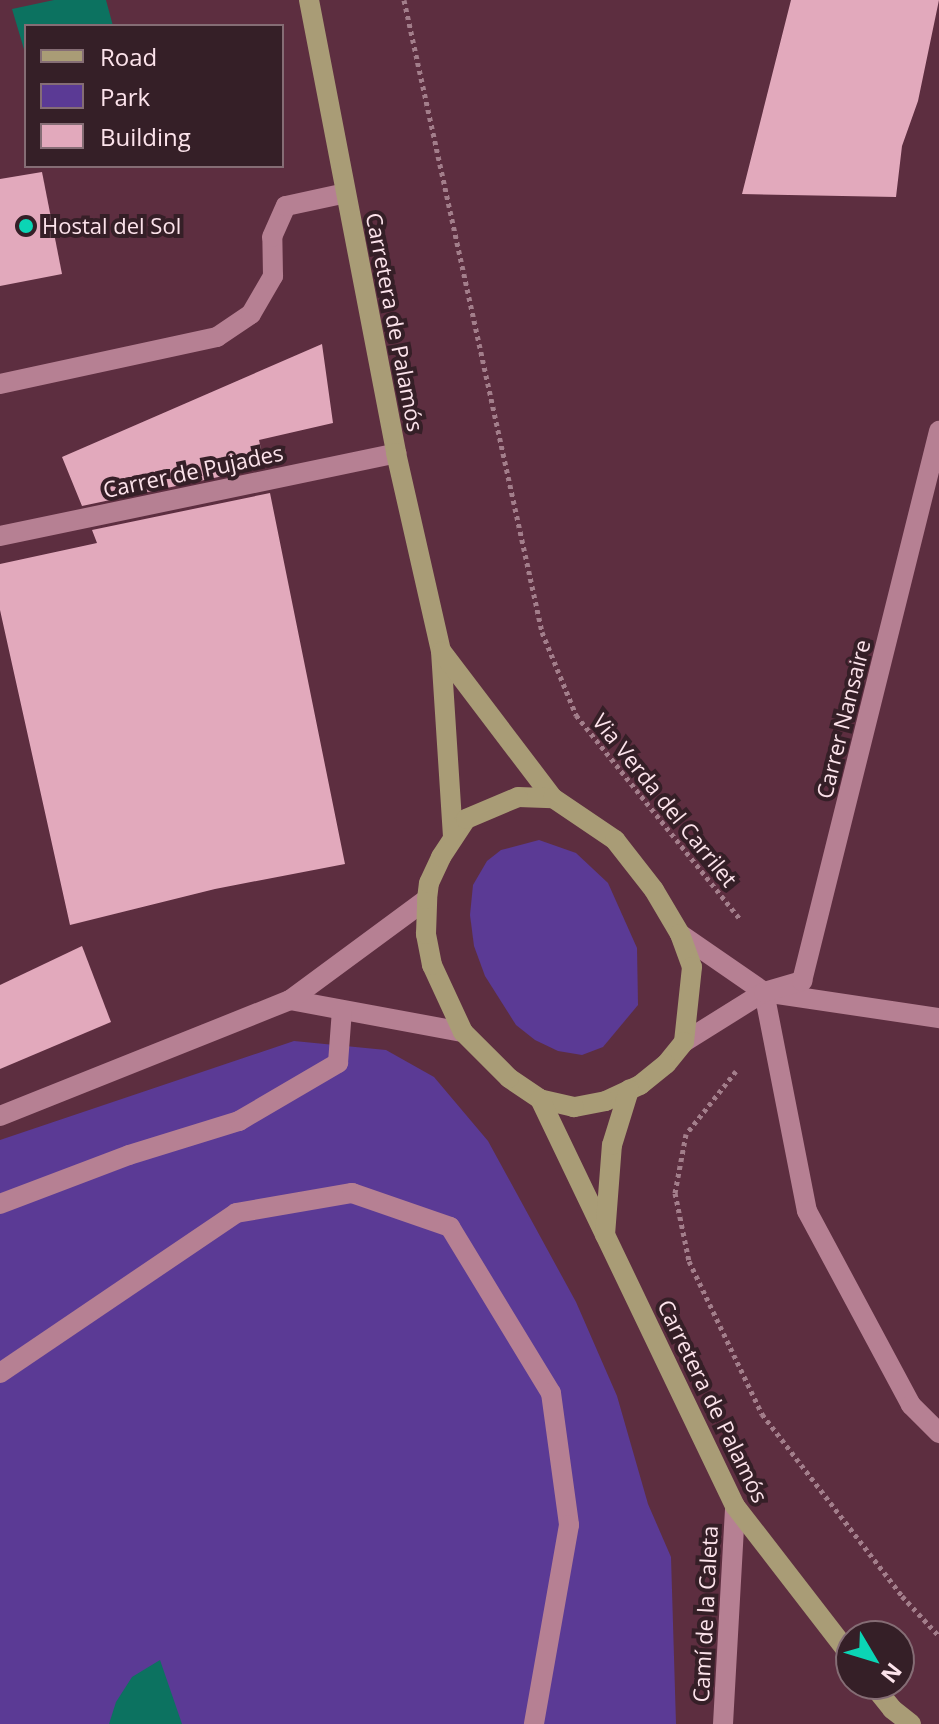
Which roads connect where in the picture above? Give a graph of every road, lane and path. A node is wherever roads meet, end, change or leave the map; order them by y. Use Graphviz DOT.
graph roads {
  1 [pos="309,0"];
  2 [pos="404,0"];
  3 [pos="346,193"];
  4 [pos="0,384"];
  5 [pos="939,431"];
  6 [pos="396,453"];
  7 [pos="0,536"];
  8 [pos="441,651"];
  9 [pos="553,798"];
  10 [pos="453,838"];
  11 [pos="427,899"];
  12 [pos="745,925"];
  13 [pos="680,934"];
  14 [pos="764,992"];
  15 [pos="290,1000"];
  16 [pos="342,1010"];
  17 [pos="939,1018"];
  18 [pos="463,1032"];
  19 [pos="684,1042"];
  20 [pos="629,1090"];
  21 [pos="540,1099"];
  22 [pos="0,1116"];
  23 [pos="675,1193"];
  24 [pos="0,1204"];
  25 [pos="605,1235"];
  26 [pos="0,1373"];
  27 [pos="939,1433"];
  28 [pos="735,1506"];
  29 [pos="835,1635"];
  30 [pos="939,1636"];
  31 [pos="885,1700"];
  32 [pos="534,1724"];
  33 [pos="723,1724"];
  34 [pos="911,1724"];
  1 -- 3 [label="main road, Carretera de Palamós"];
  2 -- 12 [label="path, Via Verda del Carrilet"];
  3 -- 4 [label="street"];
  3 -- 6 [label="main road, Carretera de Palamós"];
  5 -- 14 [label="street, Carrer Nansaire"];
  6 -- 7 [label="street, Carrer de Pujades"];
  6 -- 8 [label="main road, Carretera de Palamós"];
  8 -- 9 [label="main road, Carretera de Palamós"];
  8 -- 10 [label="main road, Carretera de Palamós"];
  9 -- 10 [label="main road"];
  9 -- 13 [label="main road"];
  10 -- 11 [label="main road"];
  11 -- 15 [label="street"];
  11 -- 18 [label="main road"];
  13 -- 14 [label="street"];
  13 -- 19 [label="main road"];
  14 -- 17 [label="street"];
  14 -- 19 [label="street"];
  14 -- 27 [label="street"];
  15 -- 16 [label="street"];
  15 -- 22 [label="street"];
  16 -- 18 [label="street"];
  16 -- 24 [label="street"];
  18 -- 21 [label="main road"];
  19 -- 20 [label="main road"];
  20 -- 21 [label="main road"];
  20 -- 25 [label="main road"];
  21 -- 25 [label="main road, Carretera de Palamós"];
  23 -- 30 [label="path"];
  25 -- 28 [label="main road, Carretera de Palamós"];
  26 -- 32 [label="street"];
  28 -- 29 [label="main road, Carretera de Palamós"];
  28 -- 33 [label="street, Camí de la Caleta"];
  31 -- 34 [label="main road"];
}
